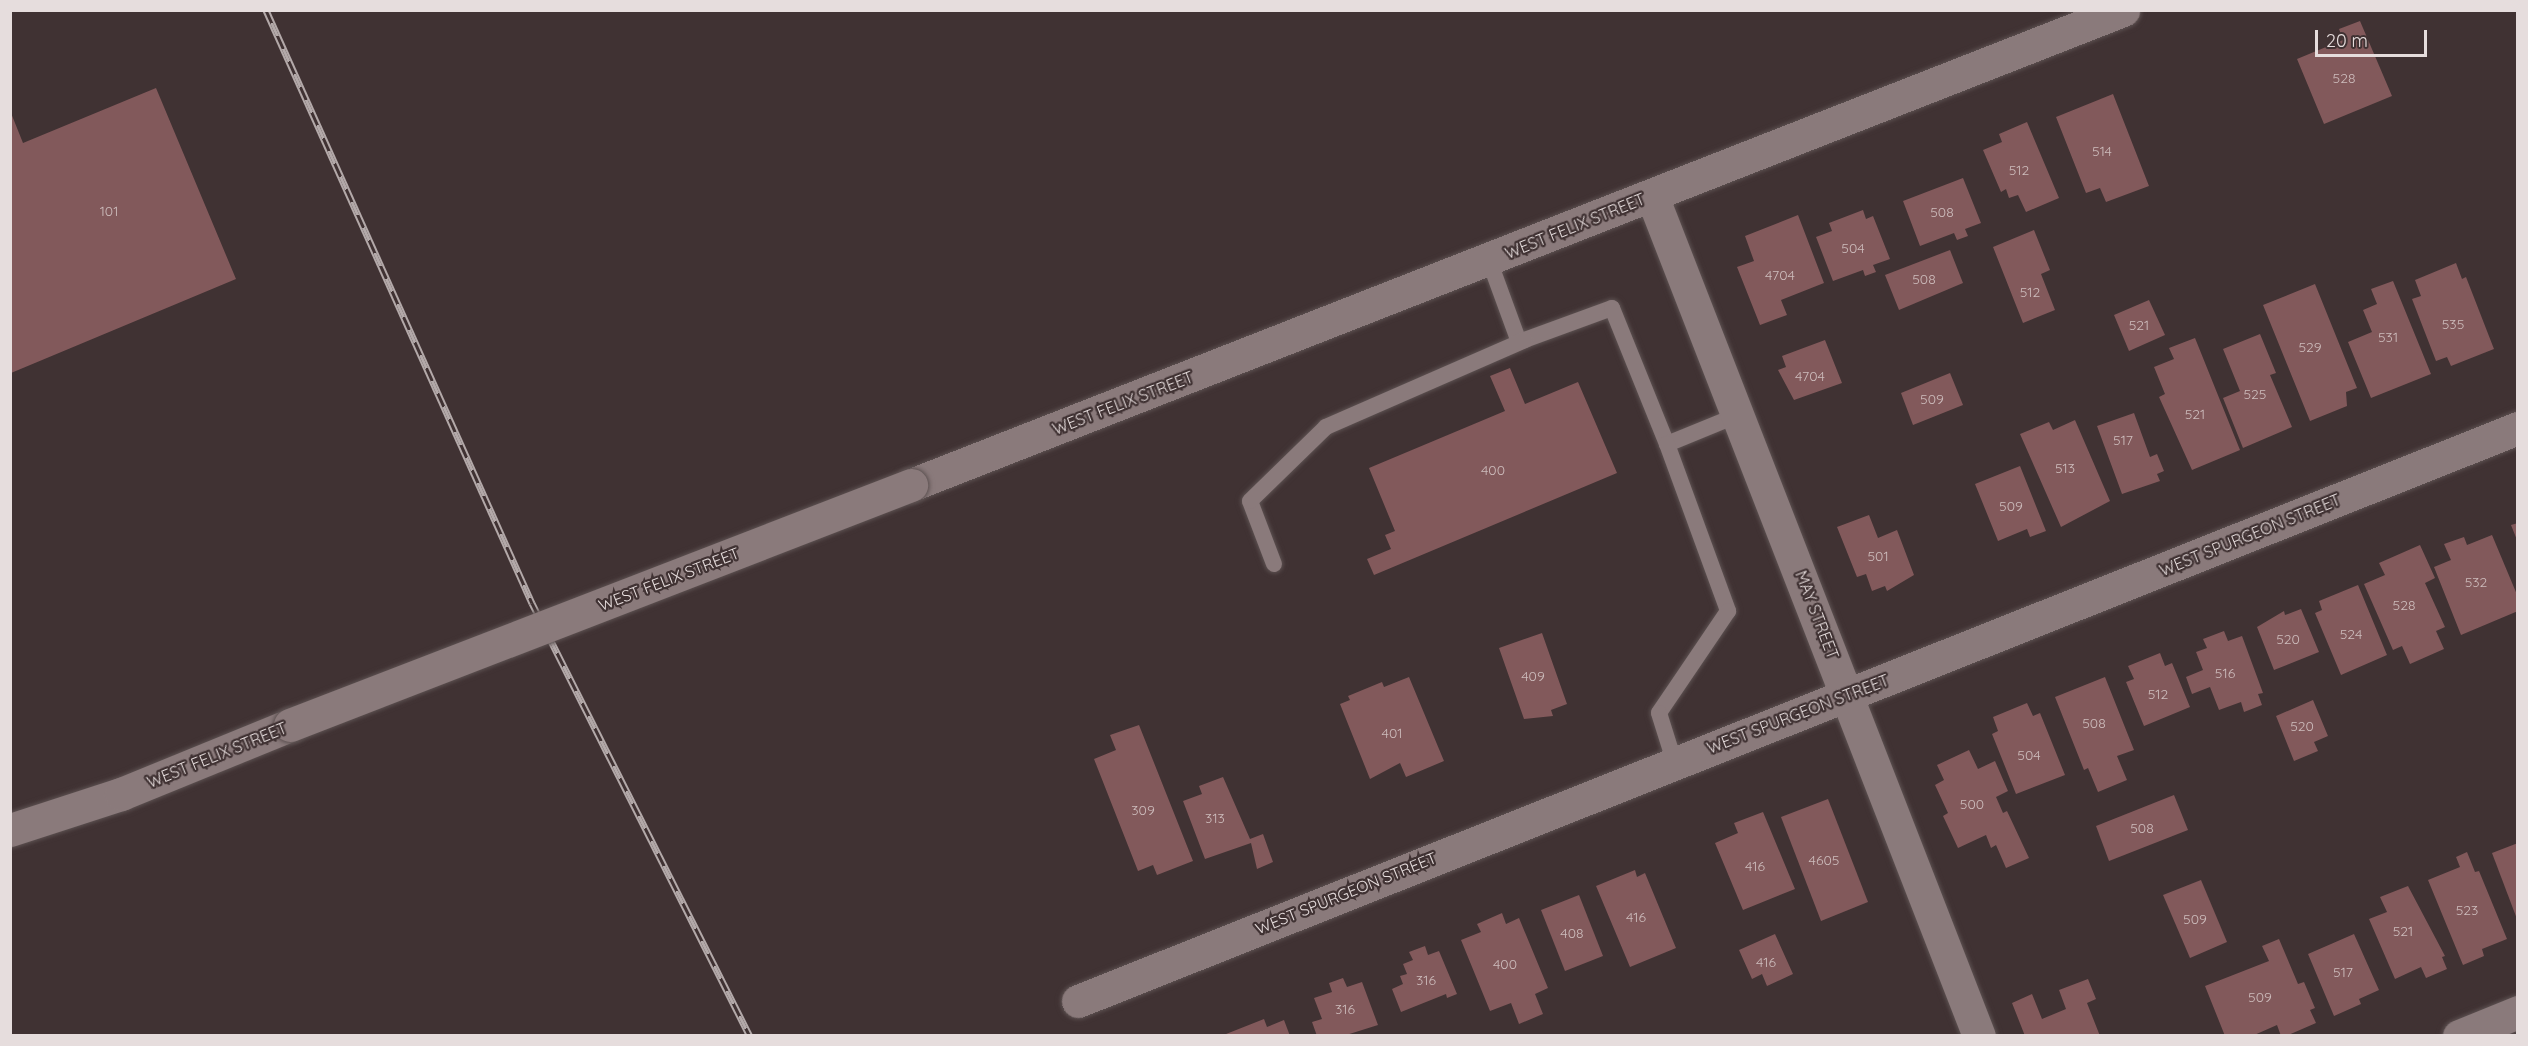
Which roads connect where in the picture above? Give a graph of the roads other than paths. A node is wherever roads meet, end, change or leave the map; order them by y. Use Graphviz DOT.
graph roads {
  1 [pos="2123,10"];
  2 [pos="1652,196"];
  3 [pos="1489,260"];
  4 [pos="1525,340"];
  5 [pos="1738,415"];
  6 [pos="2517,428"];
  7 [pos="1667,444"];
  8 [pos="1274,564"];
  9 [pos="1848,696"];
  10 [pos="1674,761"];
  11 [pos="10,830"];
  12 [pos="1078,1001"];
  13 [pos="2517,1012"];
  14 [pos="1979,1035"];
  15 [pos="2459,1035"];
  1 -- 2 [label="street, WEST FELIX STREET"];
  2 -- 3 [label="street, WEST FELIX STREET"];
  2 -- 5 [label="street, MAY STREET"];
  3 -- 4 [label="lane"];
  3 -- 11 [label="street, WEST FELIX STREET, bridge"];
  4 -- 7 [label="lane"];
  4 -- 8 [label="lane"];
  5 -- 7 [label="lane"];
  5 -- 9 [label="street, MAY STREET"];
  6 -- 9 [label="street, WEST SPURGEON STREET"];
  7 -- 10 [label="lane"];
  9 -- 10 [label="street, WEST SPURGEON STREET"];
  9 -- 14 [label="street, MAY STREET"];
  10 -- 12 [label="street, WEST SPURGEON STREET"];
  13 -- 15 [label="street"];
}
